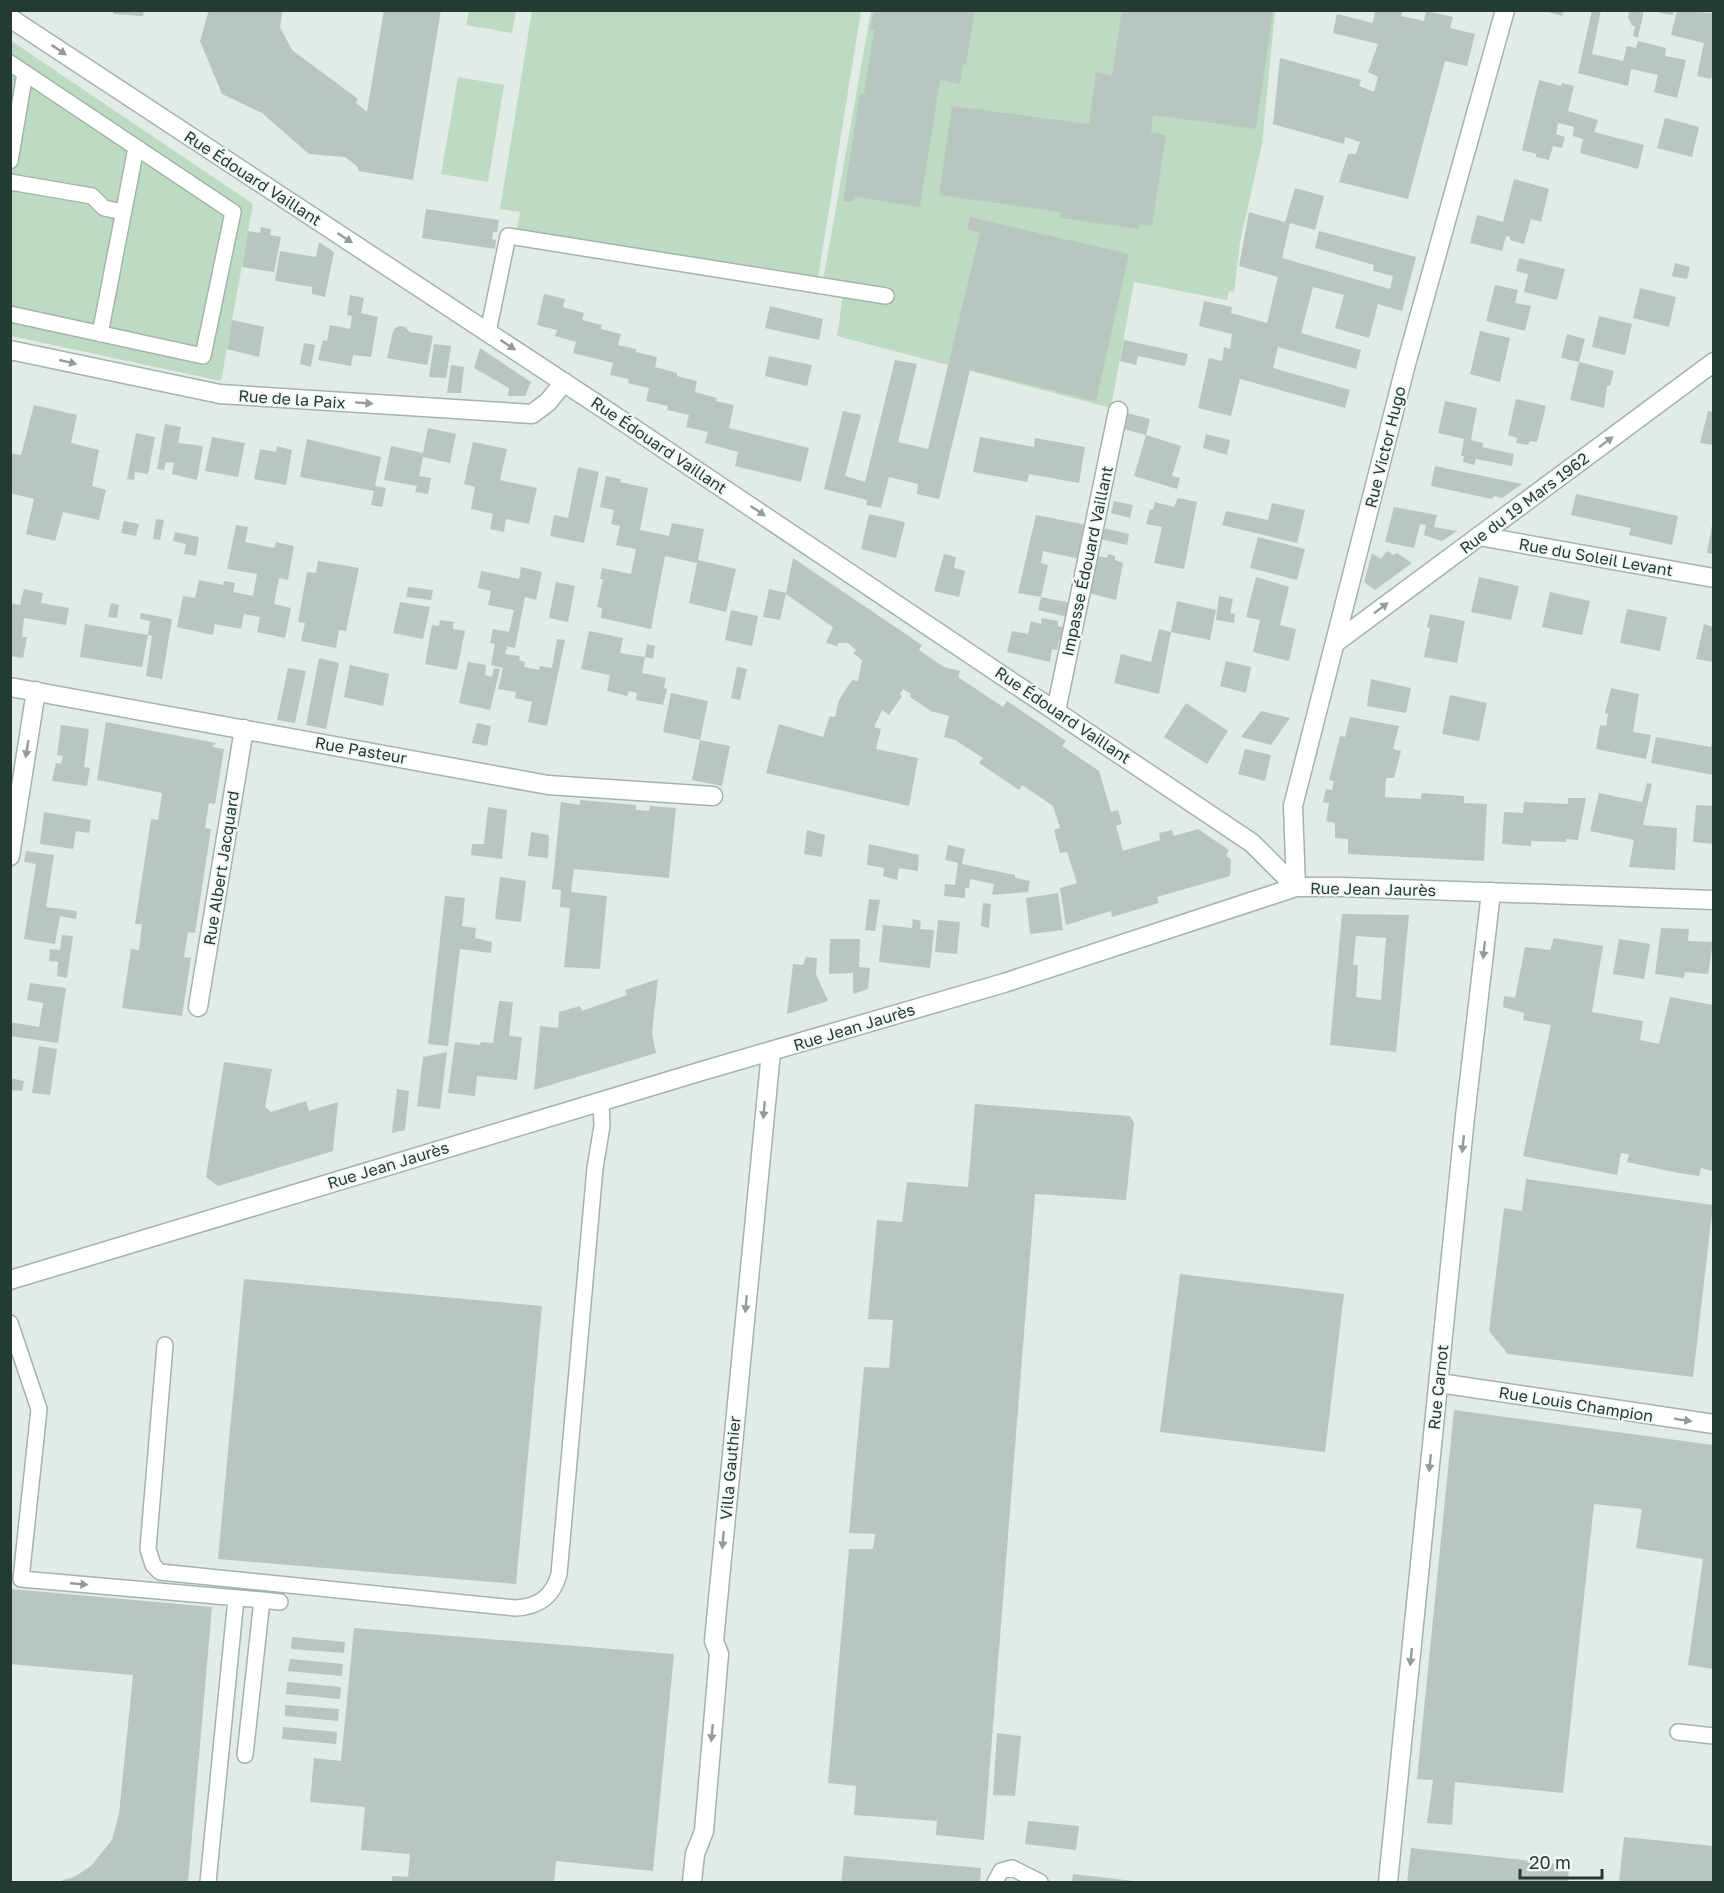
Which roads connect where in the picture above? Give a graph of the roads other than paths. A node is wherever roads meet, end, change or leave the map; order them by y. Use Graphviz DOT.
graph roads {
  1 [pos="1505,10"];
  2 [pos="10,18"];
  3 [pos="10,63"];
  4 [pos="25,73"];
  5 [pos="136,148"];
  6 [pos="10,161"];
  7 [pos="10,182"];
  8 [pos="123,212"];
  9 [pos="886,296"];
  10 [pos="10,314"];
  11 [pos="488,332"];
  12 [pos="100,333"];
  13 [pos="10,350"];
  14 [pos="1713,362"];
  15 [pos="564,382"];
  16 [pos="1118,411"];
  17 [pos="1479,536"];
  18 [pos="1713,578"];
  19 [pos="1335,644"];
  20 [pos="10,687"];
  21 [pos="36,691"];
  22 [pos="1056,711"];
  23 [pos="244,729"];
  24 [pos="713,796"];
  25 [pos="10,856"];
  26 [pos="1296,887"];
  27 [pos="1491,892"];
  28 [pos="1713,900"];
  29 [pos="198,1007"];
  30 [pos="771,1052"];
  31 [pos="600,1101"];
  32 [pos="10,1280"];
  33 [pos="10,1323"];
  34 [pos="165,1345"];
  35 [pos="1438,1383"];
  36 [pos="1713,1424"];
  37 [pos="236,1598"];
  38 [pos="262,1600"];
  39 [pos="280,1602"];
  40 [pos="1678,1732"];
  41 [pos="1713,1736"];
  42 [pos="245,1755"];
  43 [pos="208,1882"];
  44 [pos="692,1882"];
  45 [pos="995,1882"];
  46 [pos="1039,1882"];
  47 [pos="1388,1882"];
  1 -- 19 [label="street, Rue Victor Hugo"];
  2 -- 11 [label="street, Rue Édouard Vaillant, one-way"];
  3 -- 4 [label="lane"];
  4 -- 5 [label="lane"];
  4 -- 6 [label="lane"];
  5 -- 8 [label="lane"];
  5 -- 12 [label="lane"];
  7 -- 8 [label="lane"];
  8 -- 12 [label="lane"];
  9 -- 11 [label="lane"];
  10 -- 12 [label="lane"];
  11 -- 15 [label="street, Rue Édouard Vaillant, one-way"];
  13 -- 15 [label="street, Rue de la Paix, one-way"];
  17 -- 14 [label="street, Rue du 19 Mars 1962, one-way"];
  15 -- 22 [label="street, Rue Édouard Vaillant, one-way"];
  16 -- 22 [label="street, Impasse Édouard Vaillant"];
  17 -- 18 [label="street, Rue du Soleil Levant"];
  19 -- 17 [label="street, Rue du 19 Mars 1962, one-way"];
  19 -- 26 [label="street, Rue Victor Hugo"];
  20 -- 21 [label="street, Rue Pasteur"];
  21 -- 23 [label="street, Rue Pasteur"];
  21 -- 25 [label="street, one-way"];
  22 -- 26 [label="street, Rue Édouard Vaillant"];
  23 -- 24 [label="street, Rue Pasteur"];
  23 -- 29 [label="street, Rue Albert Jacquard"];
  26 -- 27 [label="street, Rue Jean Jaurès"];
  26 -- 30 [label="street, Rue Jean Jaurès"];
  27 -- 28 [label="street, Rue Jean Jaurès"];
  27 -- 35 [label="street, Rue Carnot, one-way"];
  30 -- 31 [label="street, Rue Jean Jaurès"];
  30 -- 44 [label="street, Villa Gauthier, one-way"];
  31 -- 32 [label="street, Rue Jean Jaurès"];
  31 -- 34 [label="lane"];
  33 -- 37 [label="lane, one-way"];
  35 -- 36 [label="street, Rue Louis Champion, one-way"];
  35 -- 47 [label="street, Rue Carnot, one-way"];
  37 -- 38 [label="lane"];
  37 -- 43 [label="lane"];
  38 -- 39 [label="lane"];
  38 -- 42 [label="lane"];
  40 -- 41 [label="lane"];
  45 -- 46 [label="lane"];
}
